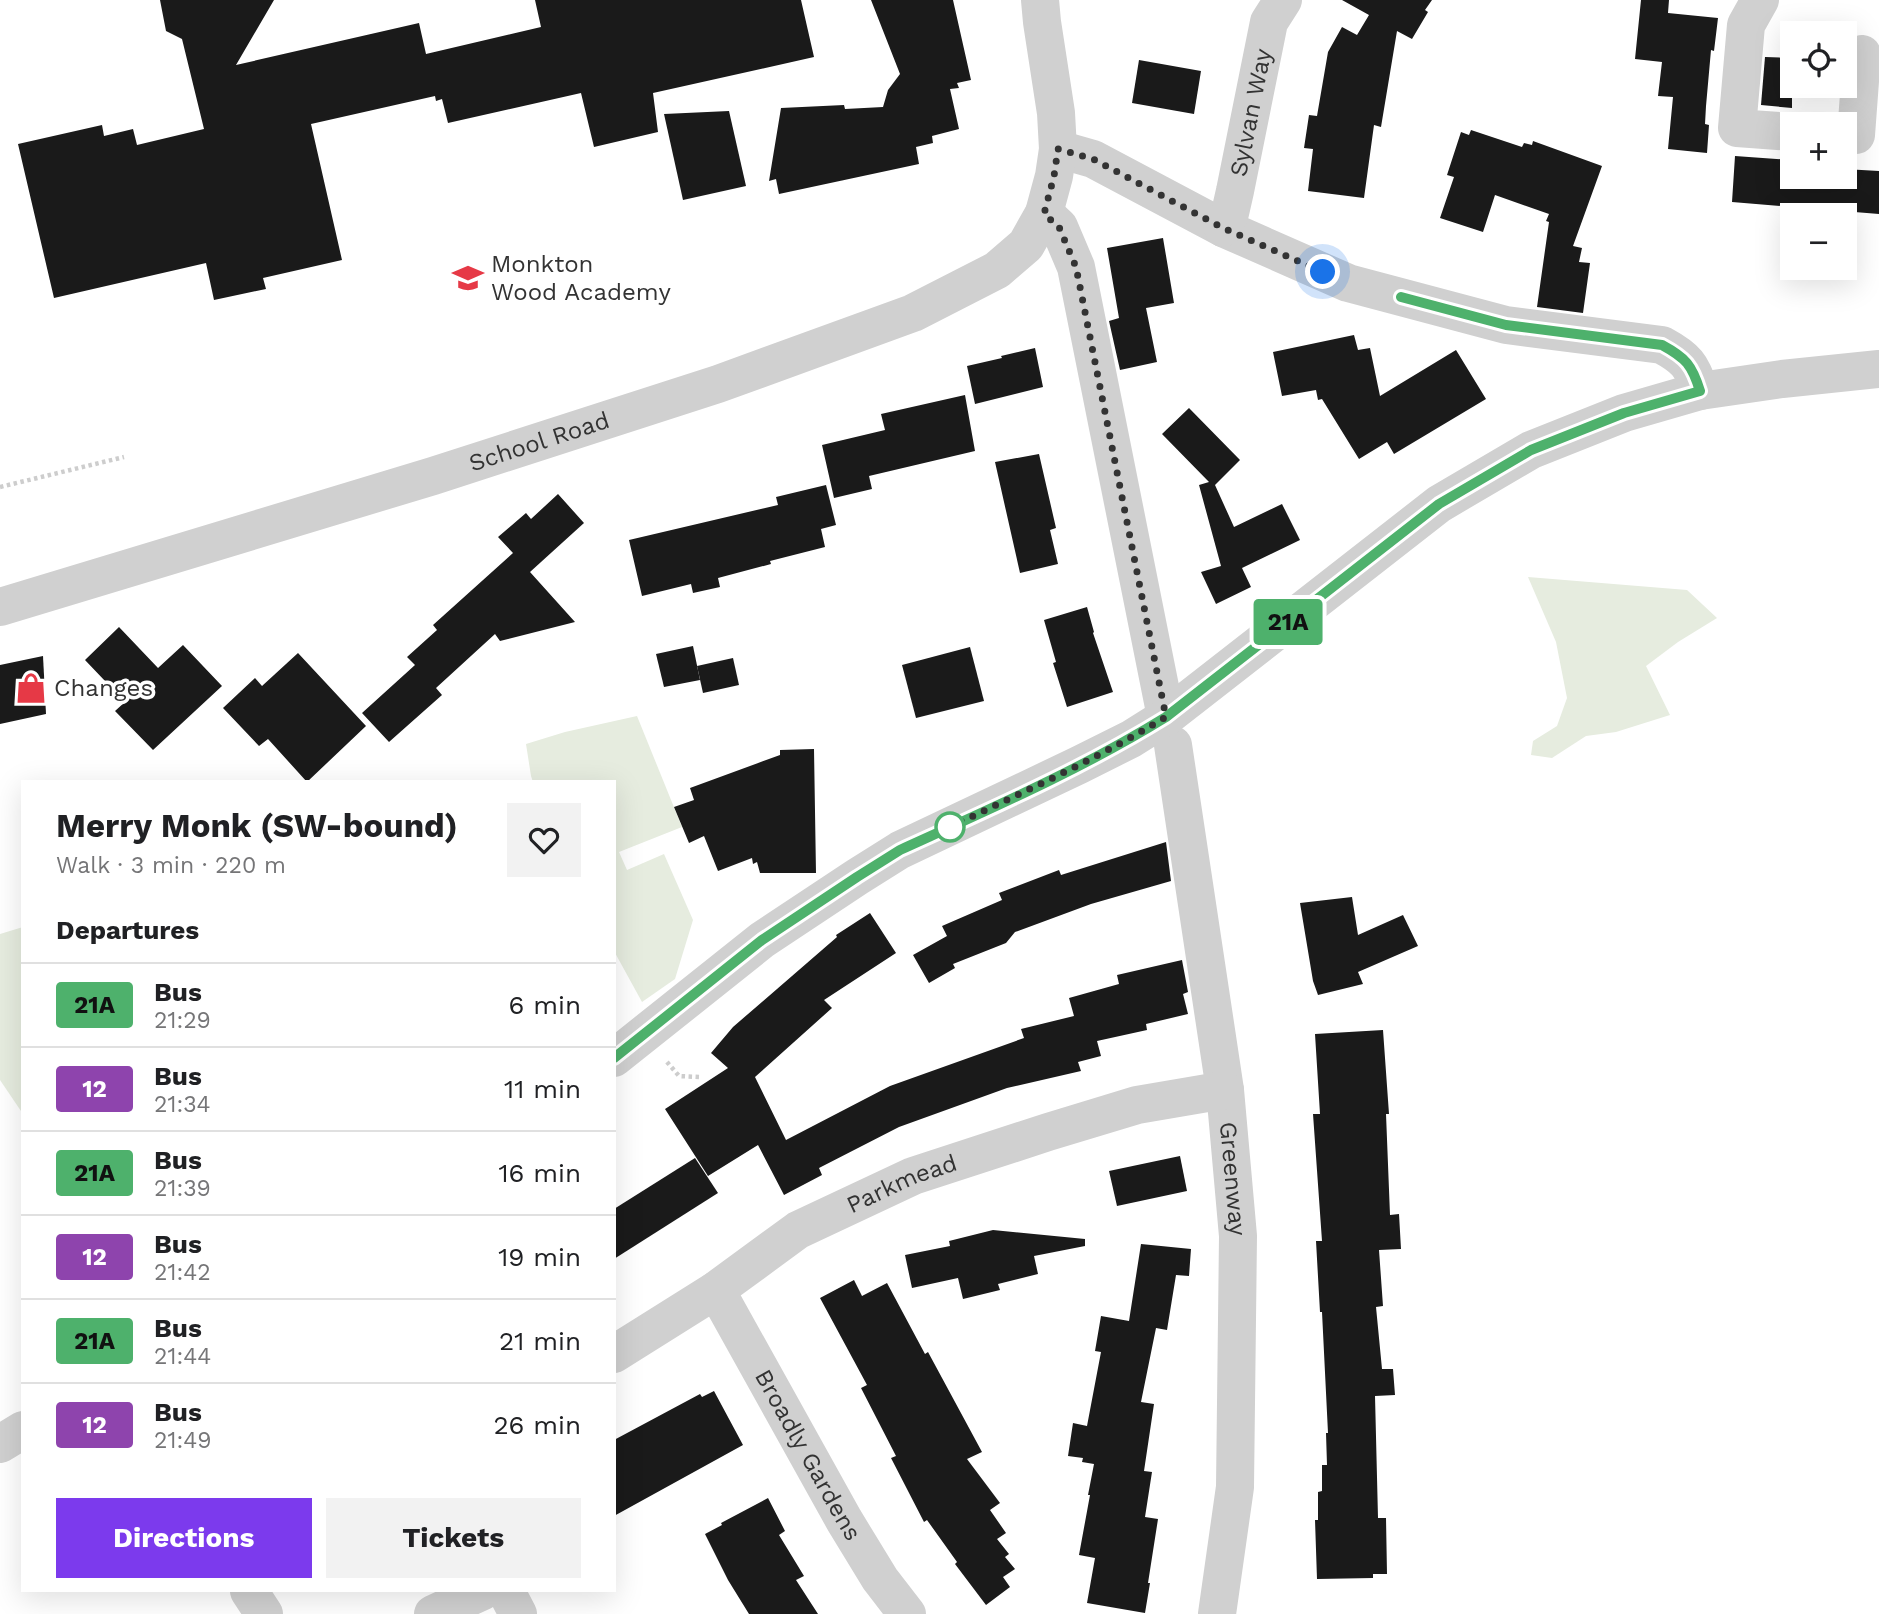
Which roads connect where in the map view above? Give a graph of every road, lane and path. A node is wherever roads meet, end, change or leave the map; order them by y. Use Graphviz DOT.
graph roads {
  1 [pos="1041,0"];
  2 [pos="1283,0"];
  3 [pos="1760,0"];
  4 [pos="1862,54"];
  5 [pos="1780,131"];
  6 [pos="1860,135"];
  7 [pos="1058,149"];
  8 [pos="1044,214"];
  9 [pos="1223,228"];
  10 [pos="1879,369"];
  11 [pos="1700,391"];
  12 [pos="124,457"];
  13 [pos="0,487"];
  14 [pos="0,607"];
  15 [pos="1166,714"];
  16 [pos="616,1056"];
  17 [pos="1225,1090"];
  18 [pos="716,1290"];
  19 [pos="616,1353"];
  20 [pos="21,1431"];
  21 [pos="0,1444"];
  22 [pos="250,1592"];
  23 [pos="481,1592"];
  24 [pos="507,1592"];
  25 [pos="264,1614"];
  26 [pos="433,1614"];
  27 [pos="518,1614"];
  28 [pos="907,1614"];
  29 [pos="1217,1614"];
  1 -- 7 [label="street, School Road"];
  2 -- 9 [label="street, Sylvan Way"];
  3 -- 5 [label="street"];
  4 -- 6 [label="street"];
  7 -- 8 [label="street, School Road"];
  7 -- 9 [label="street"];
  8 -- 14 [label="street, School Road"];
  8 -- 15 [label="street, Greenway"];
  9 -- 11 [label="street"];
  10 -- 11 [label="street"];
  11 -- 15 [label="street"];
  12 -- 13 [label="path"];
  15 -- 16 [label="street"];
  15 -- 17 [label="street, Greenway"];
  17 -- 18 [label="street, Parkmead"];
  17 -- 29 [label="street, Greenway"];
  18 -- 19 [label="street, Parkmead"];
  18 -- 28 [label="street, Broadly Gardens"];
  20 -- 21 [label="street"];
  22 -- 25 [label="street"];
  23 -- 26 [label="street"];
  24 -- 27 [label="street"];
}
